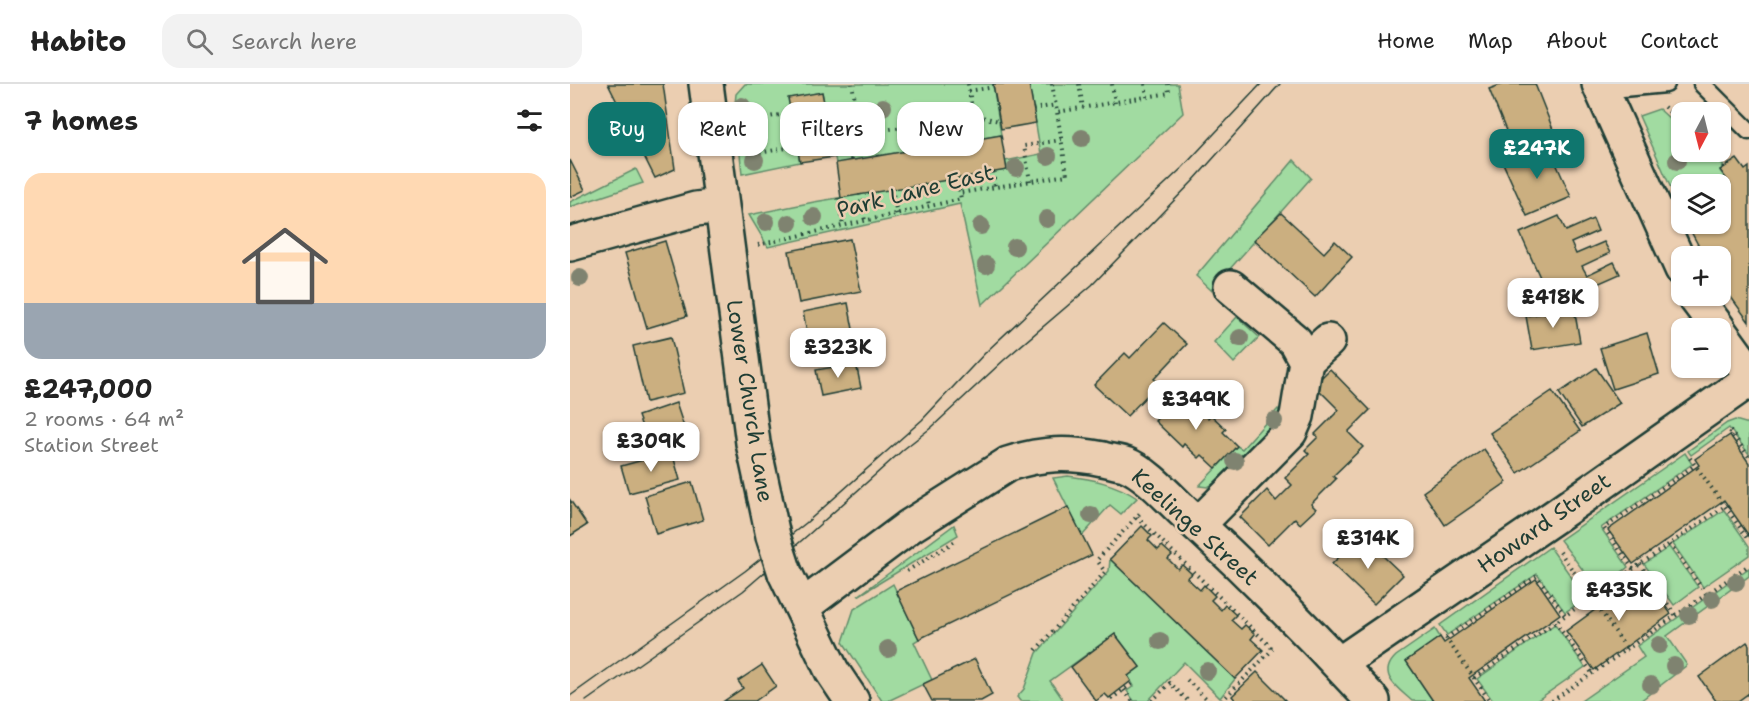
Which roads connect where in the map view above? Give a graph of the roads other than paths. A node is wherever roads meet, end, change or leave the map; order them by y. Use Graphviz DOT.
graph roads {
  1 [pos="706,84"];
  2 [pos="1666,84"];
  3 [pos="1702,84"];
  4 [pos="1600,87"];
  5 [pos="1749,131"];
  6 [pos="721,206"];
  7 [pos="570,244"];
  8 [pos="1672,246"];
  9 [pos="1231,287"];
  10 [pos="1731,348"];
  11 [pos="1749,372"];
  12 [pos="1749,380"];
  13 [pos="1198,525"];
  14 [pos="802,607"];
  15 [pos="1339,664"];
  16 [pos="852,701"];
  17 [pos="1373,701"];
  1 -- 6 [label="street, Lower Church Lane"];
  2 -- 4 [label="lane"];
  3 -- 5 [label="lane"];
  4 -- 8 [label="street"];
  6 -- 7 [label="street"];
  6 -- 14 [label="street, Lower Church Lane, bridge"];
  9 -- 13 [label="street"];
  10 -- 11 [label="street"];
  12 -- 15 [label="street, Howard Street"];
  13 -- 14 [label="street, Keelinge Street"];
  13 -- 15 [label="street, Keelinge Street"];
  14 -- 16 [label="street, Lower Church Lane"];
  15 -- 17 [label="street, Keelinge Street"];
}
